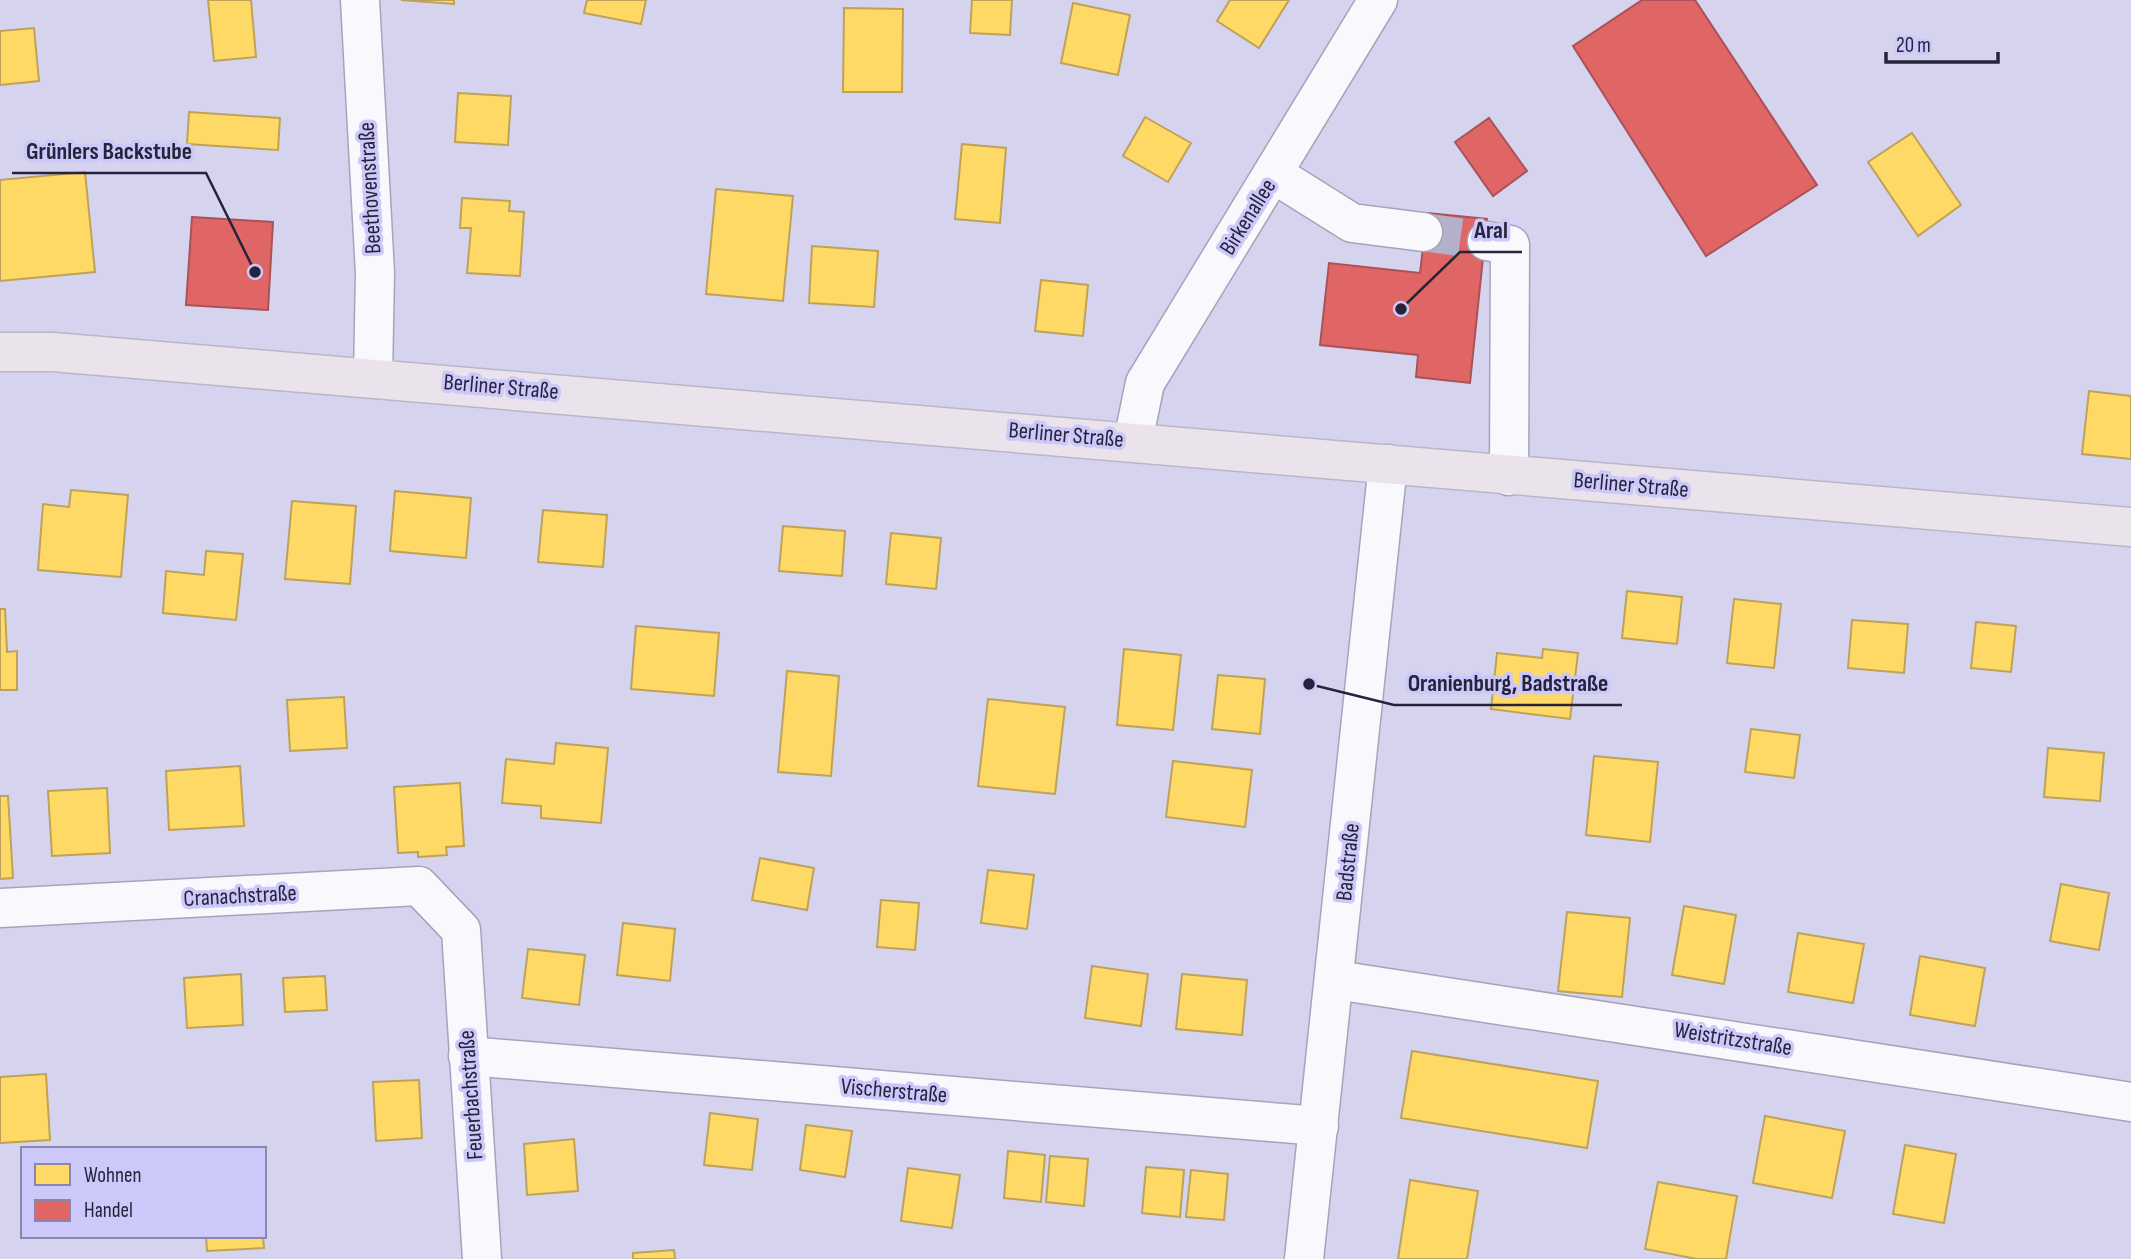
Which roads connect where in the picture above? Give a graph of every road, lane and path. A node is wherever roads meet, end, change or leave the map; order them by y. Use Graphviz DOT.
graph roads {
  1 [pos="360,0"];
  2 [pos="1378,0"];
  3 [pos="1274,174"];
  4 [pos="1423,232"];
  5 [pos="1487,241"];
  6 [pos="0,352"];
  7 [pos="373,377"];
  8 [pos="1133,440"];
  9 [pos="1388,464"];
  10 [pos="1508,476"];
  11 [pos="2131,527"];
  12 [pos="0,908"];
  13 [pos="461,930"];
  14 [pos="1336,980"];
  15 [pos="468,1056"];
  16 [pos="2131,1102"];
  17 [pos="1319,1126"];
  18 [pos="482,1259"];
  19 [pos="1304,1259"];
  1 -- 7 [label="street, Beethovenstraße"];
  2 -- 3 [label="street, Birkenallee"];
  3 -- 4 [label="street"];
  3 -- 8 [label="street, Birkenallee"];
  5 -- 10 [label="street"];
  6 -- 7 [label="main road, Berliner Straße"];
  7 -- 8 [label="main road, Berliner Straße"];
  8 -- 9 [label="main road, Berliner Straße"];
  9 -- 10 [label="main road, Berliner Straße"];
  9 -- 14 [label="street, Badstraße"];
  10 -- 11 [label="main road, Berliner Straße"];
  12 -- 13 [label="street, Cranachstraße"];
  13 -- 15 [label="street, Feuerbachstraße"];
  14 -- 16 [label="street, Weistritzstraße"];
  14 -- 17 [label="street, Badstraße"];
  15 -- 17 [label="street, Vischerstraße"];
  15 -- 18 [label="street, Feuerbachstraße"];
  17 -- 19 [label="street, Badstraße"];
}
